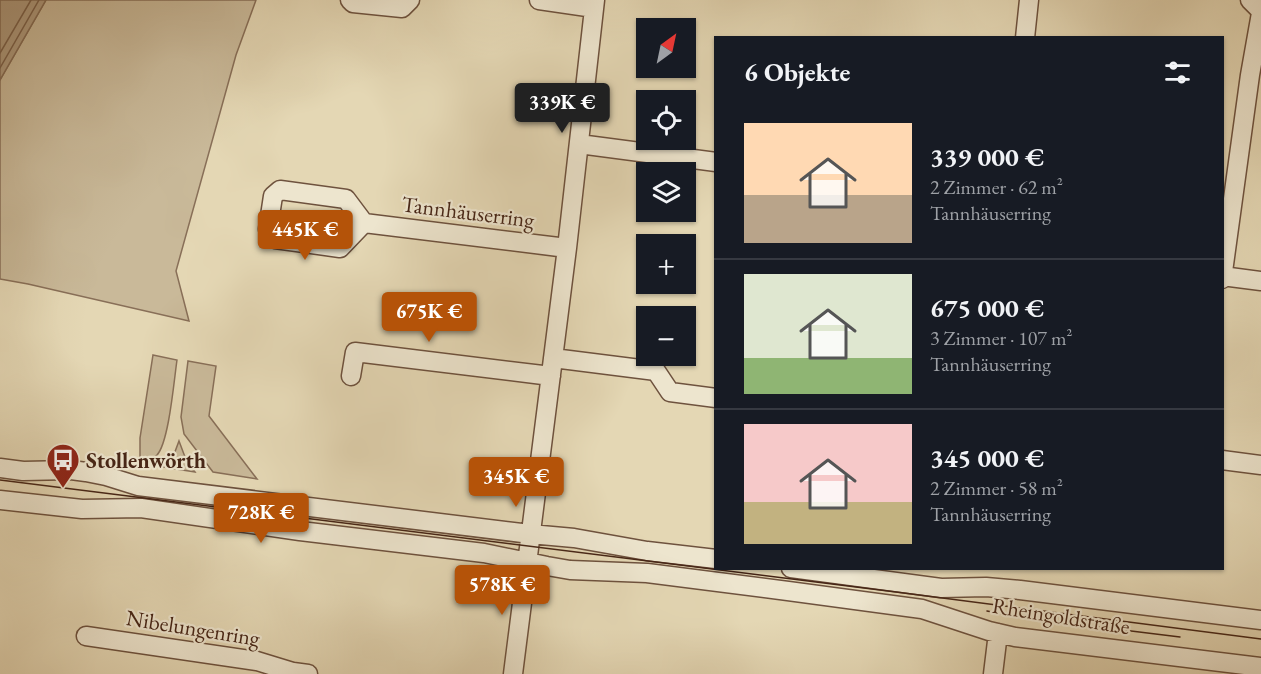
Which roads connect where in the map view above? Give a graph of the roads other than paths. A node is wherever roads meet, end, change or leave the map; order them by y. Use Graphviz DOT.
graph roads {
  1 [pos="350,0"];
  2 [pos="410,0"];
  3 [pos="539,0"];
  4 [pos="1029,0"];
  5 [pos="1250,0"];
  6 [pos="595,4"];
  7 [pos="1261,12"];
  8 [pos="1024,36"];
  9 [pos="579,144"];
  10 [pos="714,162"];
  11 [pos="364,223"];
  12 [pos="567,248"];
  13 [pos="1224,270"];
  14 [pos="1224,277"];
  15 [pos="1261,281"];
  16 [pos="552,367"];
  17 [pos="351,376"];
  18 [pos="714,398"];
  19 [pos="1224,460"];
  20 [pos="1261,465"];
  21 [pos="0,468"];
  22 [pos="0,500"];
  23 [pos="530,534"];
  24 [pos="714,559"];
  25 [pos="527,562"];
  26 [pos="806,570"];
  27 [pos="1261,620"];
  28 [pos="998,633"];
  29 [pos="86,636"];
  30 [pos="1261,668"];
  31 [pos="298,673"];
  32 [pos="513,674"];
  33 [pos="993,674"];
  1 -- 2 [label="street"];
  3 -- 6 [label="street"];
  4 -- 8 [label="street"];
  5 -- 7 [label="street"];
  6 -- 9 [label="street"];
  7 -- 13 [label="street"];
  9 -- 10 [label="street"];
  9 -- 12 [label="street"];
  11 -- 11 [label="street"];
  11 -- 12 [label="street, Tannhäuserring"];
  12 -- 16 [label="street"];
  14 -- 15 [label="street"];
  16 -- 17 [label="street"];
  16 -- 18 [label="street"];
  16 -- 23 [label="street"];
  19 -- 20 [label="street"];
  21 -- 23 [label="street"];
  22 -- 25 [label="street, Rheingoldstraße"];
  23 -- 24 [label="street"];
  23 -- 25 [label="street"];
  25 -- 28 [label="street, Rheingoldstraße"];
  25 -- 32 [label="street"];
  26 -- 27 [label="street, Rheingoldstraße"];
  28 -- 30 [label="street, Rheingoldstraße"];
  28 -- 33 [label="street"];
  29 -- 31 [label="street, Nibelungenring"];
}
